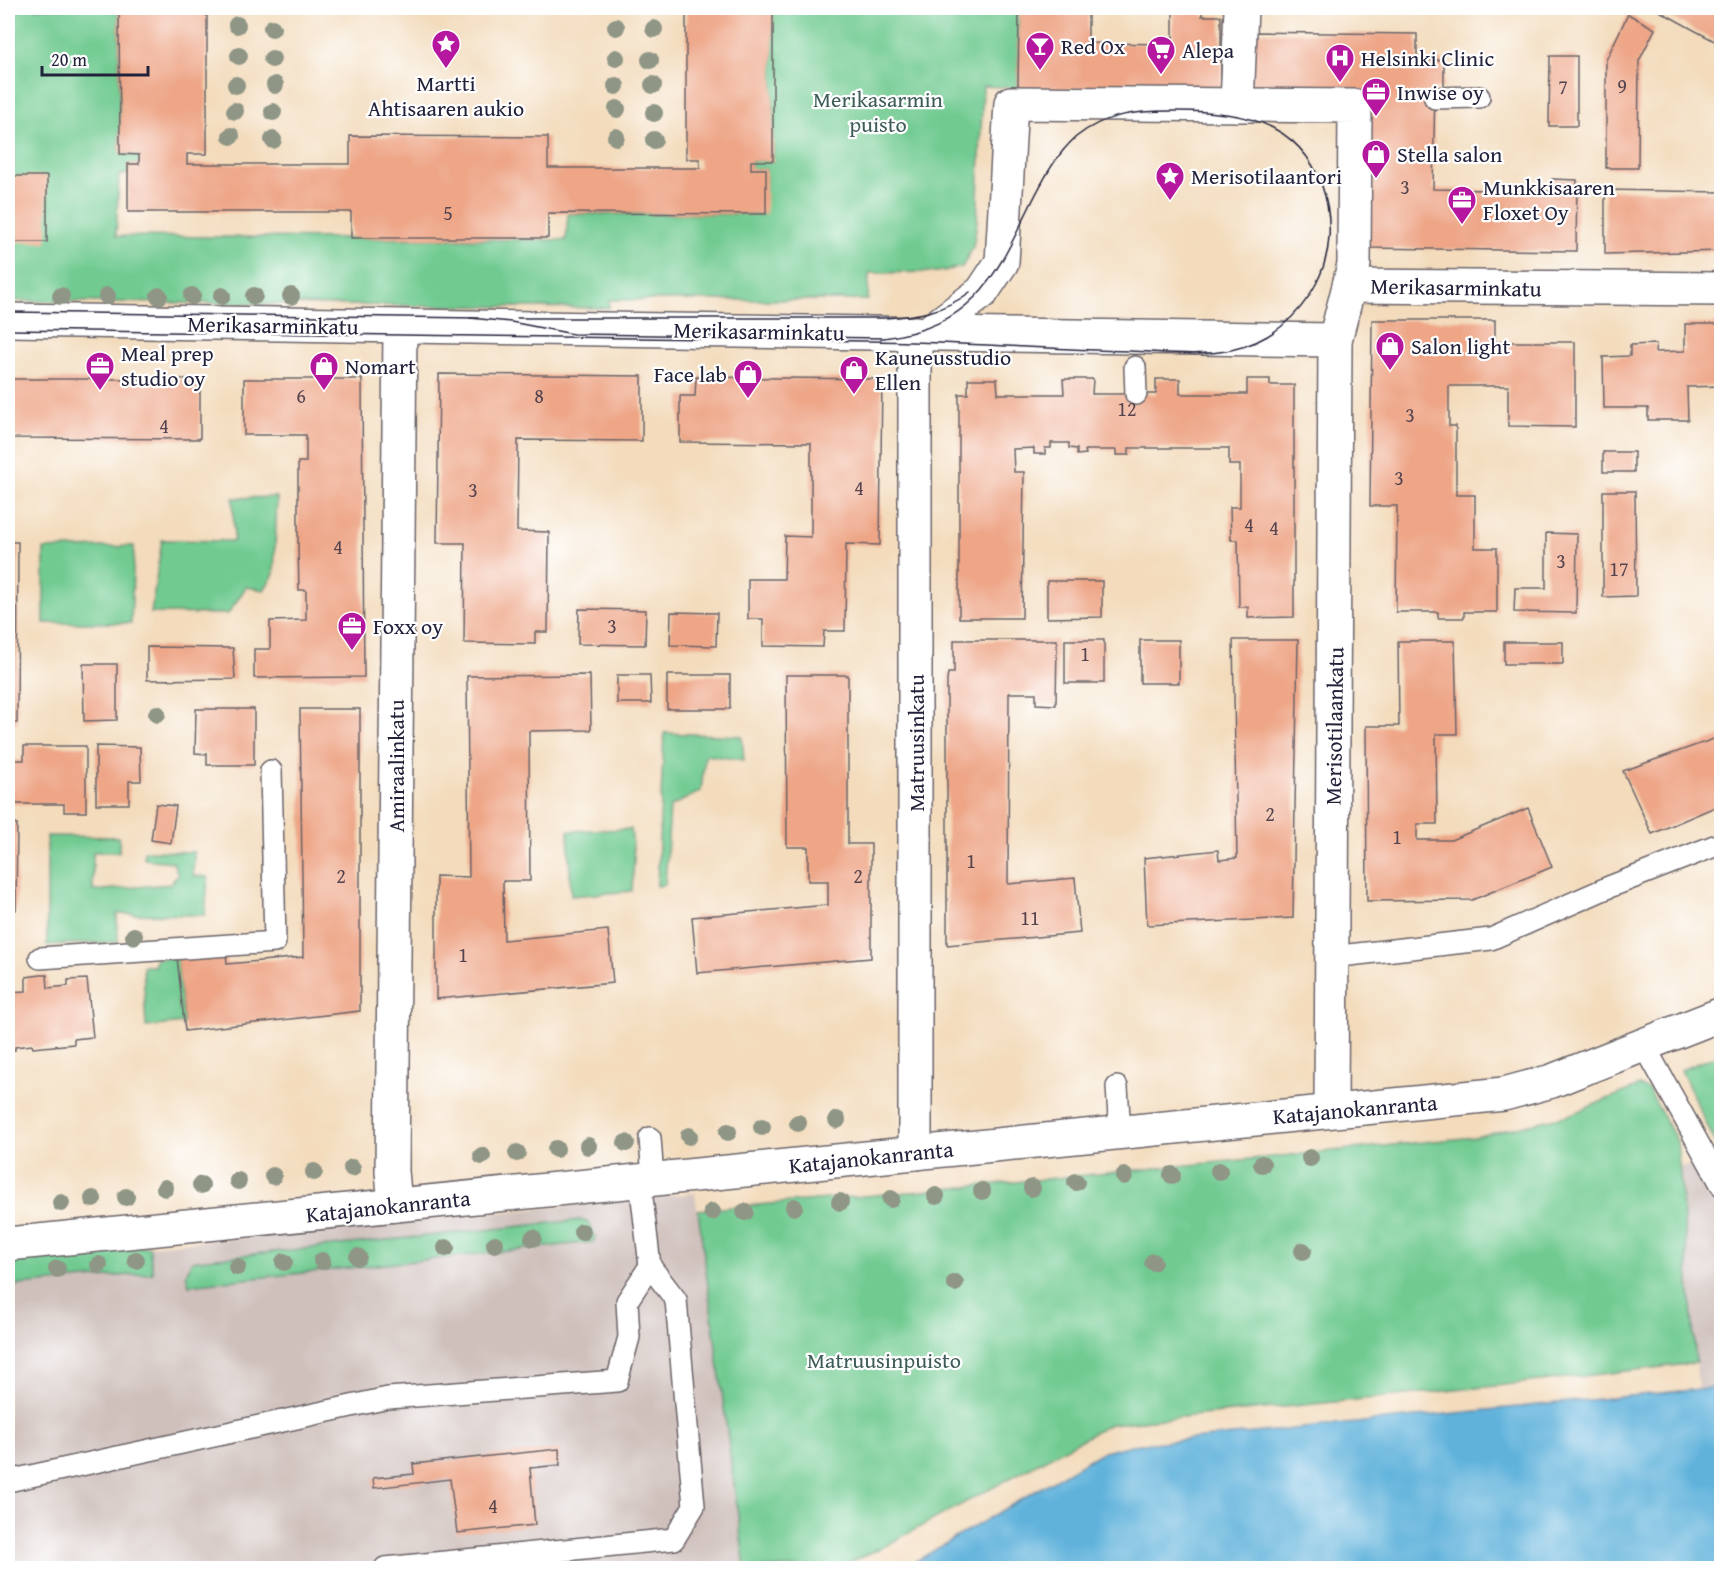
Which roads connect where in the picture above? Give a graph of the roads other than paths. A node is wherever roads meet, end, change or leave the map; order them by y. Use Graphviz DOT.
graph roads {
  1 [pos="1241,8"];
  2 [pos="1435,98"];
  3 [pos="1479,98"];
  4 [pos="1237,105"];
  5 [pos="1349,286"];
  6 [pos="1722,289"];
  7 [pos="8,320"];
  8 [pos="400,327"];
  9 [pos="922,333"];
  10 [pos="1335,340"];
  11 [pos="1135,367"];
  12 [pos="1136,394"];
  13 [pos="271,771"];
  14 [pos="1722,843"];
  15 [pos="1331,957"];
  16 [pos="40,958"];
  17 [pos="1722,1014"];
  18 [pos="1644,1045"];
  19 [pos="1117,1087"];
  20 [pos="1331,1111"];
  21 [pos="1120,1132"];
  22 [pos="650,1138"];
  23 [pos="915,1153"];
  24 [pos="647,1180"];
  25 [pos="1722,1186"];
  26 [pos="395,1205"];
  27 [pos="8,1244"];
  28 [pos="650,1266"];
  29 [pos="8,1481"];
  30 [pos="385,1569"];
  1 -- 4 [label="street"];
  2 -- 3 [label="lane"];
  4 -- 5 [label="street"];
  4 -- 9 [label="street"];
  5 -- 6 [label="street, Merikasarminkatu"];
  5 -- 10 [label="street, Merikasarminkatu"];
  7 -- 8 [label="street, Merikasarminkatu"];
  8 -- 9 [label="street, Merikasarminkatu"];
  8 -- 26 [label="street, Amiraalinkatu"];
  9 -- 10 [label="street, Merikasarminkatu"];
  9 -- 23 [label="street, Matruusinkatu"];
  10 -- 15 [label="street, Merisotilaankatu"];
  11 -- 12 [label="lane"];
  13 -- 16 [label="lane"];
  14 -- 15 [label="lane"];
  15 -- 20 [label="street, Merisotilaankatu"];
  17 -- 18 [label="street, Katajanokanranta"];
  18 -- 20 [label="street, Katajanokanranta"];
  18 -- 25 [label="lane"];
  19 -- 21 [label="lane"];
  20 -- 21 [label="street, Katajanokanranta"];
  21 -- 23 [label="street, Katajanokanranta"];
  22 -- 24 [label="lane"];
  23 -- 24 [label="street, Katajanokanranta"];
  24 -- 26 [label="street, Katajanokanranta"];
  24 -- 28 [label="lane"];
  26 -- 27 [label="street, Katajanokanranta"];
  28 -- 29 [label="lane"];
  28 -- 30 [label="lane"];
}
